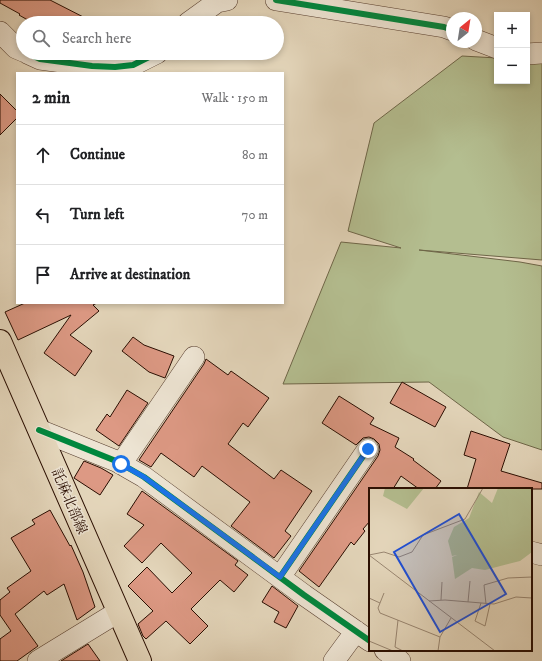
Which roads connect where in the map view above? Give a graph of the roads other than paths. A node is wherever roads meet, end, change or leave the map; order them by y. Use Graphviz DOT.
graph roads {
  1 [pos="227,0"];
  2 [pos="276,0"];
  3 [pos="198,16"];
  4 [pos="446,28"];
  5 [pos="0,32"];
  6 [pos="482,42"];
  7 [pos="494,47"];
  8 [pos="16,48"];
  9 [pos="530,54"];
  10 [pos="542,54"];
  11 [pos="49,60"];
  12 [pos="144,60"];
  13 [pos="0,341"];
  14 [pos="194,357"];
  15 [pos="39,430"];
  16 [pos="368,449"];
  17 [pos="121,464"];
  18 [pos="532,552"];
  19 [pos="542,554"];
  20 [pos="280,577"];
  21 [pos="118,612"];
  22 [pos="369,639"];
  23 [pos="369,651"];
  24 [pos="38,661"];
  25 [pos="140,661"];
  26 [pos="334,661"];
  1 -- 3 [label="street"];
  2 -- 4 [label="street"];
  5 -- 8 [label="street"];
  6 -- 7 [label="street"];
  9 -- 10 [label="street"];
  11 -- 12 [label="street"];
  13 -- 15 [label="main road, 託麻北部線"];
  14 -- 17 [label="street"];
  15 -- 17 [label="street"];
  15 -- 21 [label="main road, 託麻北部線"];
  16 -- 20 [label="street"];
  17 -- 20 [label="street"];
  18 -- 19 [label="street"];
  20 -- 22 [label="street"];
  21 -- 24 [label="street"];
  21 -- 25 [label="main road, 託麻北部線"];
  23 -- 26 [label="street"];
}
